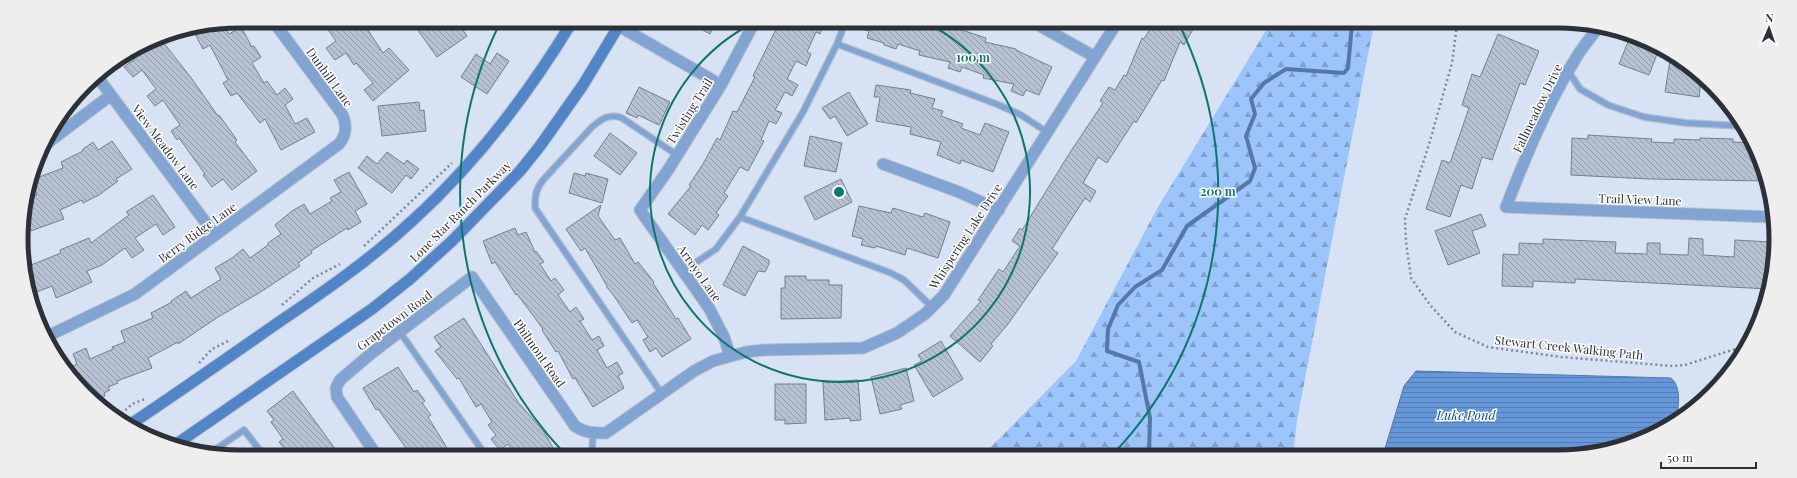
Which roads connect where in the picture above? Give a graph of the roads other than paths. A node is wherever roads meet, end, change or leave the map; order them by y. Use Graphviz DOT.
graph roads {
  1 [pos="278,28"];
  2 [pos="568,28"];
  3 [pos="616,28"];
  4 [pos="625,28"];
  5 [pos="751,28"];
  6 [pos="843,28"];
  7 [pos="1044,28"];
  8 [pos="1113,28"];
  9 [pos="1595,31"];
  10 [pos="837,44"];
  11 [pos="1095,57"];
  12 [pos="1569,72"];
  13 [pos="100,80"];
  14 [pos="721,85"];
  15 [pos="111,95"];
  16 [pos="1735,126"];
  17 [pos="346,130"];
  18 [pos="1048,132"];
  19 [pos="54,138"];
  20 [pos="677,155"];
  21 [pos="883,164"];
  22 [pos="1506,207"];
  23 [pos="640,210"];
  24 [pos="998,210"];
  25 [pos="740,217"];
  26 [pos="1768,217"];
  27 [pos="215,235"];
  28 [pos="683,271"];
  29 [pos="472,278"];
  30 [pos="932,307"];
  31 [pos="400,332"];
  32 [pos="51,334"];
  33 [pos="730,356"];
  34 [pos="662,394"];
  35 [pos="133,422"];
  36 [pos="593,433"];
  37 [pos="180,442"];
  38 [pos="216,449"];
  39 [pos="260,450"];
  40 [pos="373,450"];
  41 [pos="482,450"];
  42 [pos="592,450"];
  1 -- 17 [label="street, Dunhill Lane"];
  2 -- 35 [label="main road"];
  3 -- 37 [label="main road, Lone Star Ranch Parkway"];
  4 -- 14 [label="street"];
  5 -- 14 [label="street, Twisting Trail"];
  6 -- 10 [label="lane"];
  7 -- 11 [label="street"];
  8 -- 11 [label="street, Whispering Lake Drive"];
  9 -- 12 [label="street, Fallmeadow Drive"];
  10 -- 18 [label="lane"];
  10 -- 25 [label="lane"];
  11 -- 18 [label="street, Whispering Lake Drive"];
  12 -- 16 [label="lane"];
  12 -- 22 [label="street, Fallmeadow Drive"];
  13 -- 15 [label="street, View Meadow Lane"];
  14 -- 20 [label="street, Twisting Trail"];
  15 -- 19 [label="street"];
  15 -- 27 [label="street, View Meadow Lane"];
  17 -- 27 [label="street, Berry Ridge Lane"];
  18 -- 24 [label="street, Whispering Lake Drive"];
  20 -- 23 [label="street, Twisting Trail"];
  20 -- 34 [label="lane"];
  21 -- 24 [label="street"];
  22 -- 26 [label="street, Trail View Lane"];
  23 -- 28 [label="street, Arroyo Lane"];
  24 -- 30 [label="street, Whispering Lake Drive"];
  25 -- 28 [label="lane"];
  25 -- 30 [label="lane"];
  27 -- 32 [label="street, Berry Ridge Lane"];
  28 -- 33 [label="street, Arroyo Lane"];
  29 -- 31 [label="street, Grapetown Road"];
  29 -- 36 [label="street, Philmont Road"];
  30 -- 33 [label="street, Whispering Lake Drive"];
  31 -- 40 [label="street, Grapetown Road"];
  31 -- 41 [label="lane"];
  33 -- 34 [label="street, Whispering Lake Drive"];
  34 -- 36 [label="street, Whispering Lake Drive"];
  36 -- 42 [label="lane"];
  38 -- 39 [label="lane"];
}
